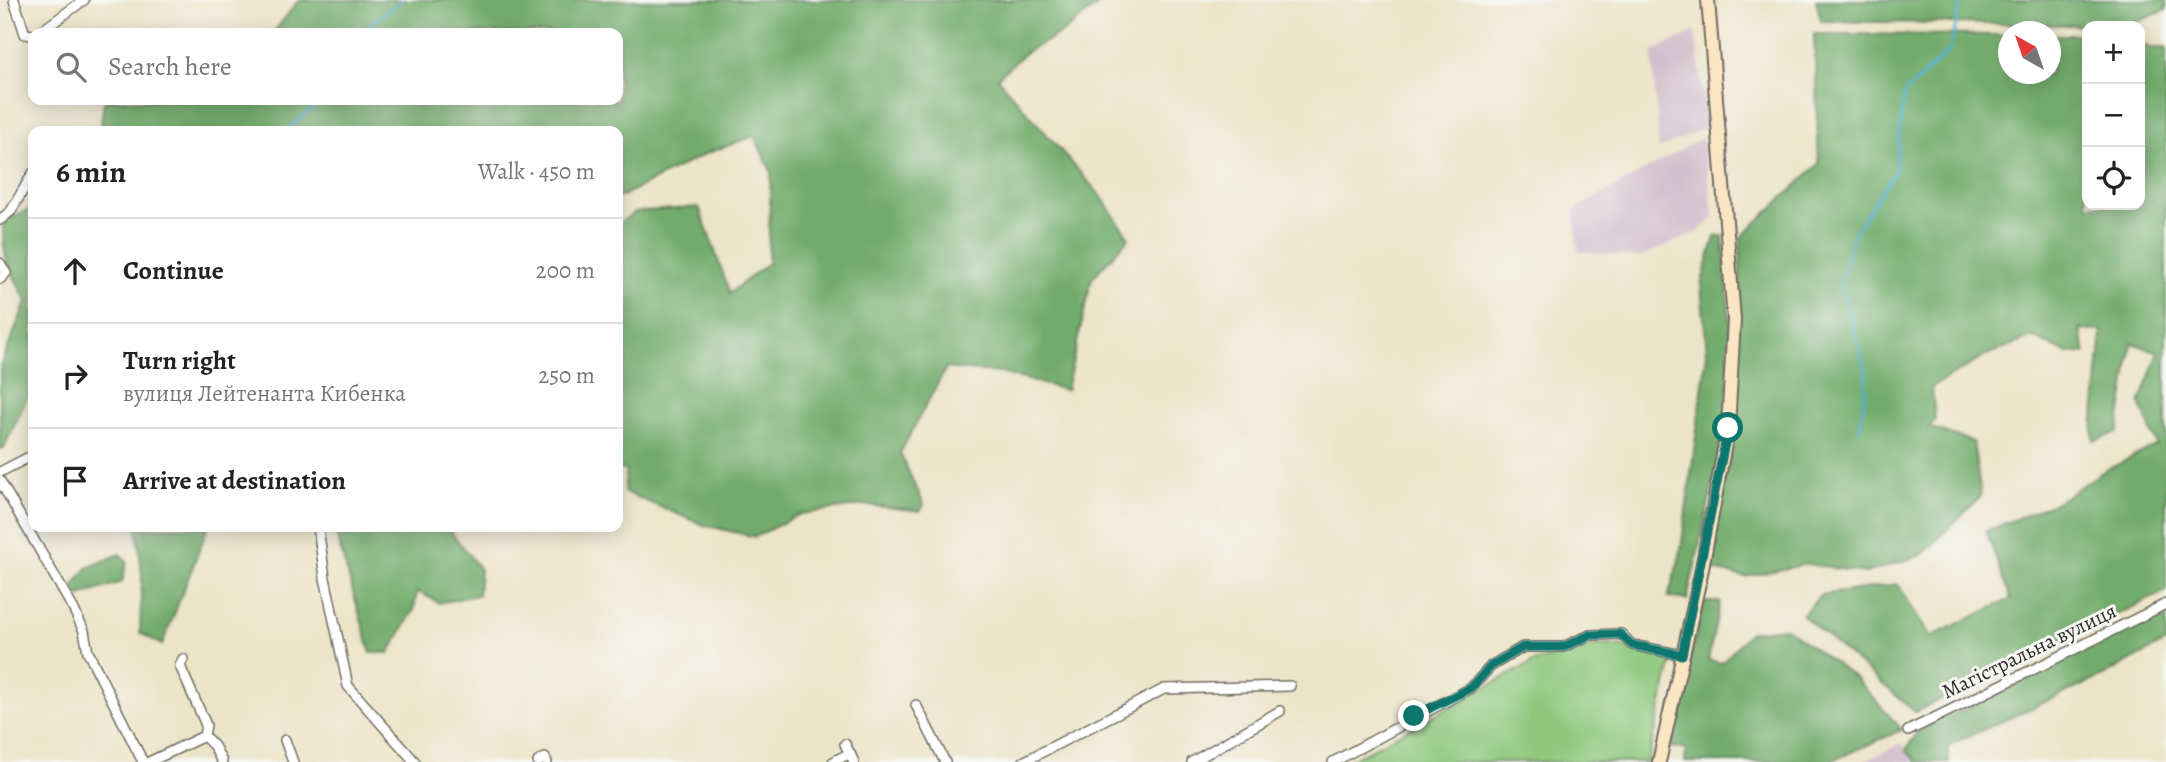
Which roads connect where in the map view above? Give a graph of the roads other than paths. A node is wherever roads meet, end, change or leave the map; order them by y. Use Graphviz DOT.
graph roads {
  1 [pos="14,0"];
  2 [pos="84,0"];
  3 [pos="1708,0"];
  4 [pos="46,28"];
  5 [pos="28,34"];
  6 [pos="28,182"];
  7 [pos="0,220"];
  8 [pos="0,263"];
  9 [pos="0,279"];
  10 [pos="28,458"];
  11 [pos="0,472"];
  12 [pos="0,481"];
  13 [pos="28,530"];
  14 [pos="29,532"];
  15 [pos="319,532"];
  16 [pos="2166,604"];
  17 [pos="1682,655"];
  18 [pos="183,659"];
  19 [pos="1290,686"];
  20 [pos="916,705"];
  21 [pos="1280,711"];
  22 [pos="1908,731"];
  23 [pos="204,736"];
  24 [pos="285,740"];
  25 [pos="850,753"];
  26 [pos="143,762"];
  27 [pos="149,762"];
  28 [pos="222,762"];
  29 [pos="293,762"];
  30 [pos="415,762"];
  31 [pos="538,762"];
  32 [pos="547,762"];
  33 [pos="833,762"];
  34 [pos="945,762"];
  35 [pos="1023,762"];
  36 [pos="1192,762"];
  37 [pos="1333,762"];
  38 [pos="1659,762"];
  1 -- 5 [label="street"];
  2 -- 4 [label="street"];
  3 -- 17 [label="street"];
  6 -- 7 [label="street"];
  8 -- 9 [label="street"];
  10 -- 11 [label="street"];
  12 -- 13 [label="street"];
  14 -- 26 [label="street"];
  15 -- 30 [label="street"];
  16 -- 22 [label="street, Магістральна вулиця"];
  17 -- 37 [label="street"];
  17 -- 38 [label="street"];
  18 -- 23 [label="street"];
  19 -- 35 [label="street"];
  20 -- 34 [label="street"];
  21 -- 36 [label="street"];
  23 -- 27 [label="street"];
  23 -- 28 [label="street"];
  24 -- 29 [label="street"];
  25 -- 33 [label="street"];
  31 -- 32 [label="street"];
}
